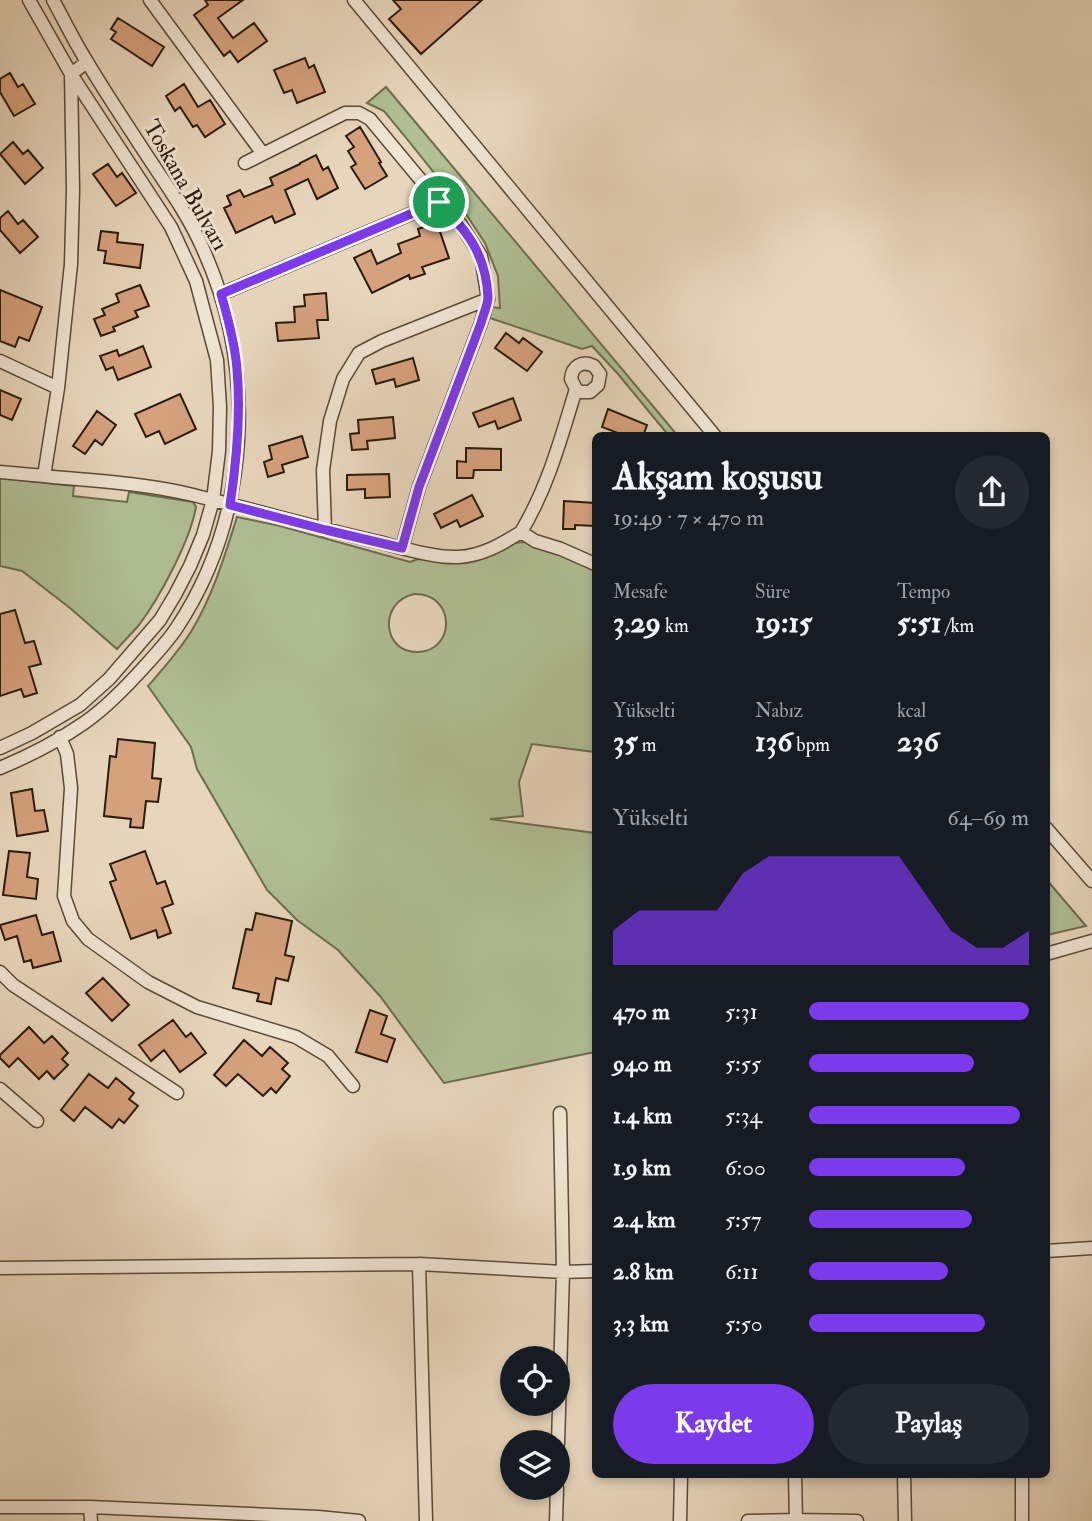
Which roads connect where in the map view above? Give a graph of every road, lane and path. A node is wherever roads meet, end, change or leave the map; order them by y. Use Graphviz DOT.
graph roads {
  1 [pos="29,0"];
  2 [pos="53,0"];
  3 [pos="150,0"];
  4 [pos="354,0"];
  5 [pos="87,62"];
  6 [pos="71,74"];
  7 [pos="263,153"];
  8 [pos="245,163"];
  9 [pos="439,202"];
  10 [pos="221,294"];
  11 [pos="488,299"];
  12 [pos="0,361"];
  13 [pos="58,388"];
  14 [pos="576,389"];
  15 [pos="712,432"];
  16 [pos="0,472"];
  17 [pos="44,476"];
  18 [pos="213,500"];
  19 [pos="230,505"];
  20 [pos="326,530"];
  21 [pos="522,532"];
  22 [pos="402,548"];
  23 [pos="592,563"];
  24 [pos="61,737"];
  25 [pos="0,748"];
  26 [pos="0,768"];
  27 [pos="1050,833"];
  28 [pos="1092,881"];
  29 [pos="1092,941"];
  30 [pos="1050,953"];
  31 [pos="0,972"];
  32 [pos="353,1086"];
  33 [pos="0,1089"];
  34 [pos="177,1093"];
  35 [pos="559,1114"];
  36 [pos="37,1121"];
  37 [pos="1092,1248"];
  38 [pos="1050,1251"];
  39 [pos="419,1264"];
  40 [pos="0,1268"];
  41 [pos="592,1271"];
  42 [pos="563,1272"];
  43 [pos="558,1430"];
  44 [pos="681,1478"];
  45 [pos="795,1478"];
  46 [pos="904,1478"];
  47 [pos="1022,1478"];
  48 [pos="557,1500"];
  49 [pos="0,1507"];
  50 [pos="90,1507"];
  51 [pos="796,1520"];
  52 [pos="91,1521"];
  53 [pos="359,1521"];
  54 [pos="426,1521"];
  55 [pos="556,1521"];
  56 [pos="681,1521"];
  57 [pos="748,1521"];
  58 [pos="857,1521"];
  59 [pos="905,1521"];
  60 [pos="1022,1521"];
  1 -- 6 [label="street, Toskana Bulvarı"];
  2 -- 5 [label="street, Toskana Bulvarı"];
  3 -- 7 [label="street"];
  4 -- 15 [label="street"];
  5 -- 6 [label="street"];
  5 -- 10 [label="street, Toskana Bulvarı"];
  6 -- 13 [label="street"];
  6 -- 18 [label="street, Toskana Bulvarı"];
  7 -- 8 [label="street"];
  7 -- 9 [label="street"];
  9 -- 10 [label="street"];
  9 -- 11 [label="street"];
  10 -- 19 [label="street, Toskana Bulvarı"];
  11 -- 20 [label="street"];
  11 -- 22 [label="street"];
  12 -- 13 [label="street"];
  13 -- 17 [label="street"];
  14 -- 21 [label="street"];
  16 -- 17 [label="street"];
  17 -- 18 [label="street"];
  18 -- 19 [label="street"];
  18 -- 25 [label="street, Toskana Bulvarı"];
  19 -- 20 [label="street"];
  19 -- 24 [label="street, Toskana Bulvarı"];
  20 -- 22 [label="street"];
  21 -- 22 [label="street"];
  21 -- 23 [label="street"];
  24 -- 26 [label="street, Toskana Bulvarı"];
  24 -- 32 [label="street"];
  27 -- 28 [label="street"];
  29 -- 30 [label="street"];
  31 -- 34 [label="street"];
  33 -- 36 [label="street"];
  35 -- 42 [label="street"];
  37 -- 38 [label="street"];
  39 -- 40 [label="street"];
  39 -- 42 [label="street"];
  39 -- 54 [label="street"];
  41 -- 42 [label="street"];
  42 -- 43 [label="street"];
  44 -- 56 [label="street"];
  45 -- 51 [label="street"];
  46 -- 59 [label="street"];
  47 -- 60 [label="street"];
  48 -- 55 [label="street"];
  49 -- 50 [label="street"];
  50 -- 52 [label="street"];
  50 -- 53 [label="street"];
  51 -- 57 [label="street"];
  51 -- 58 [label="street"];
}
